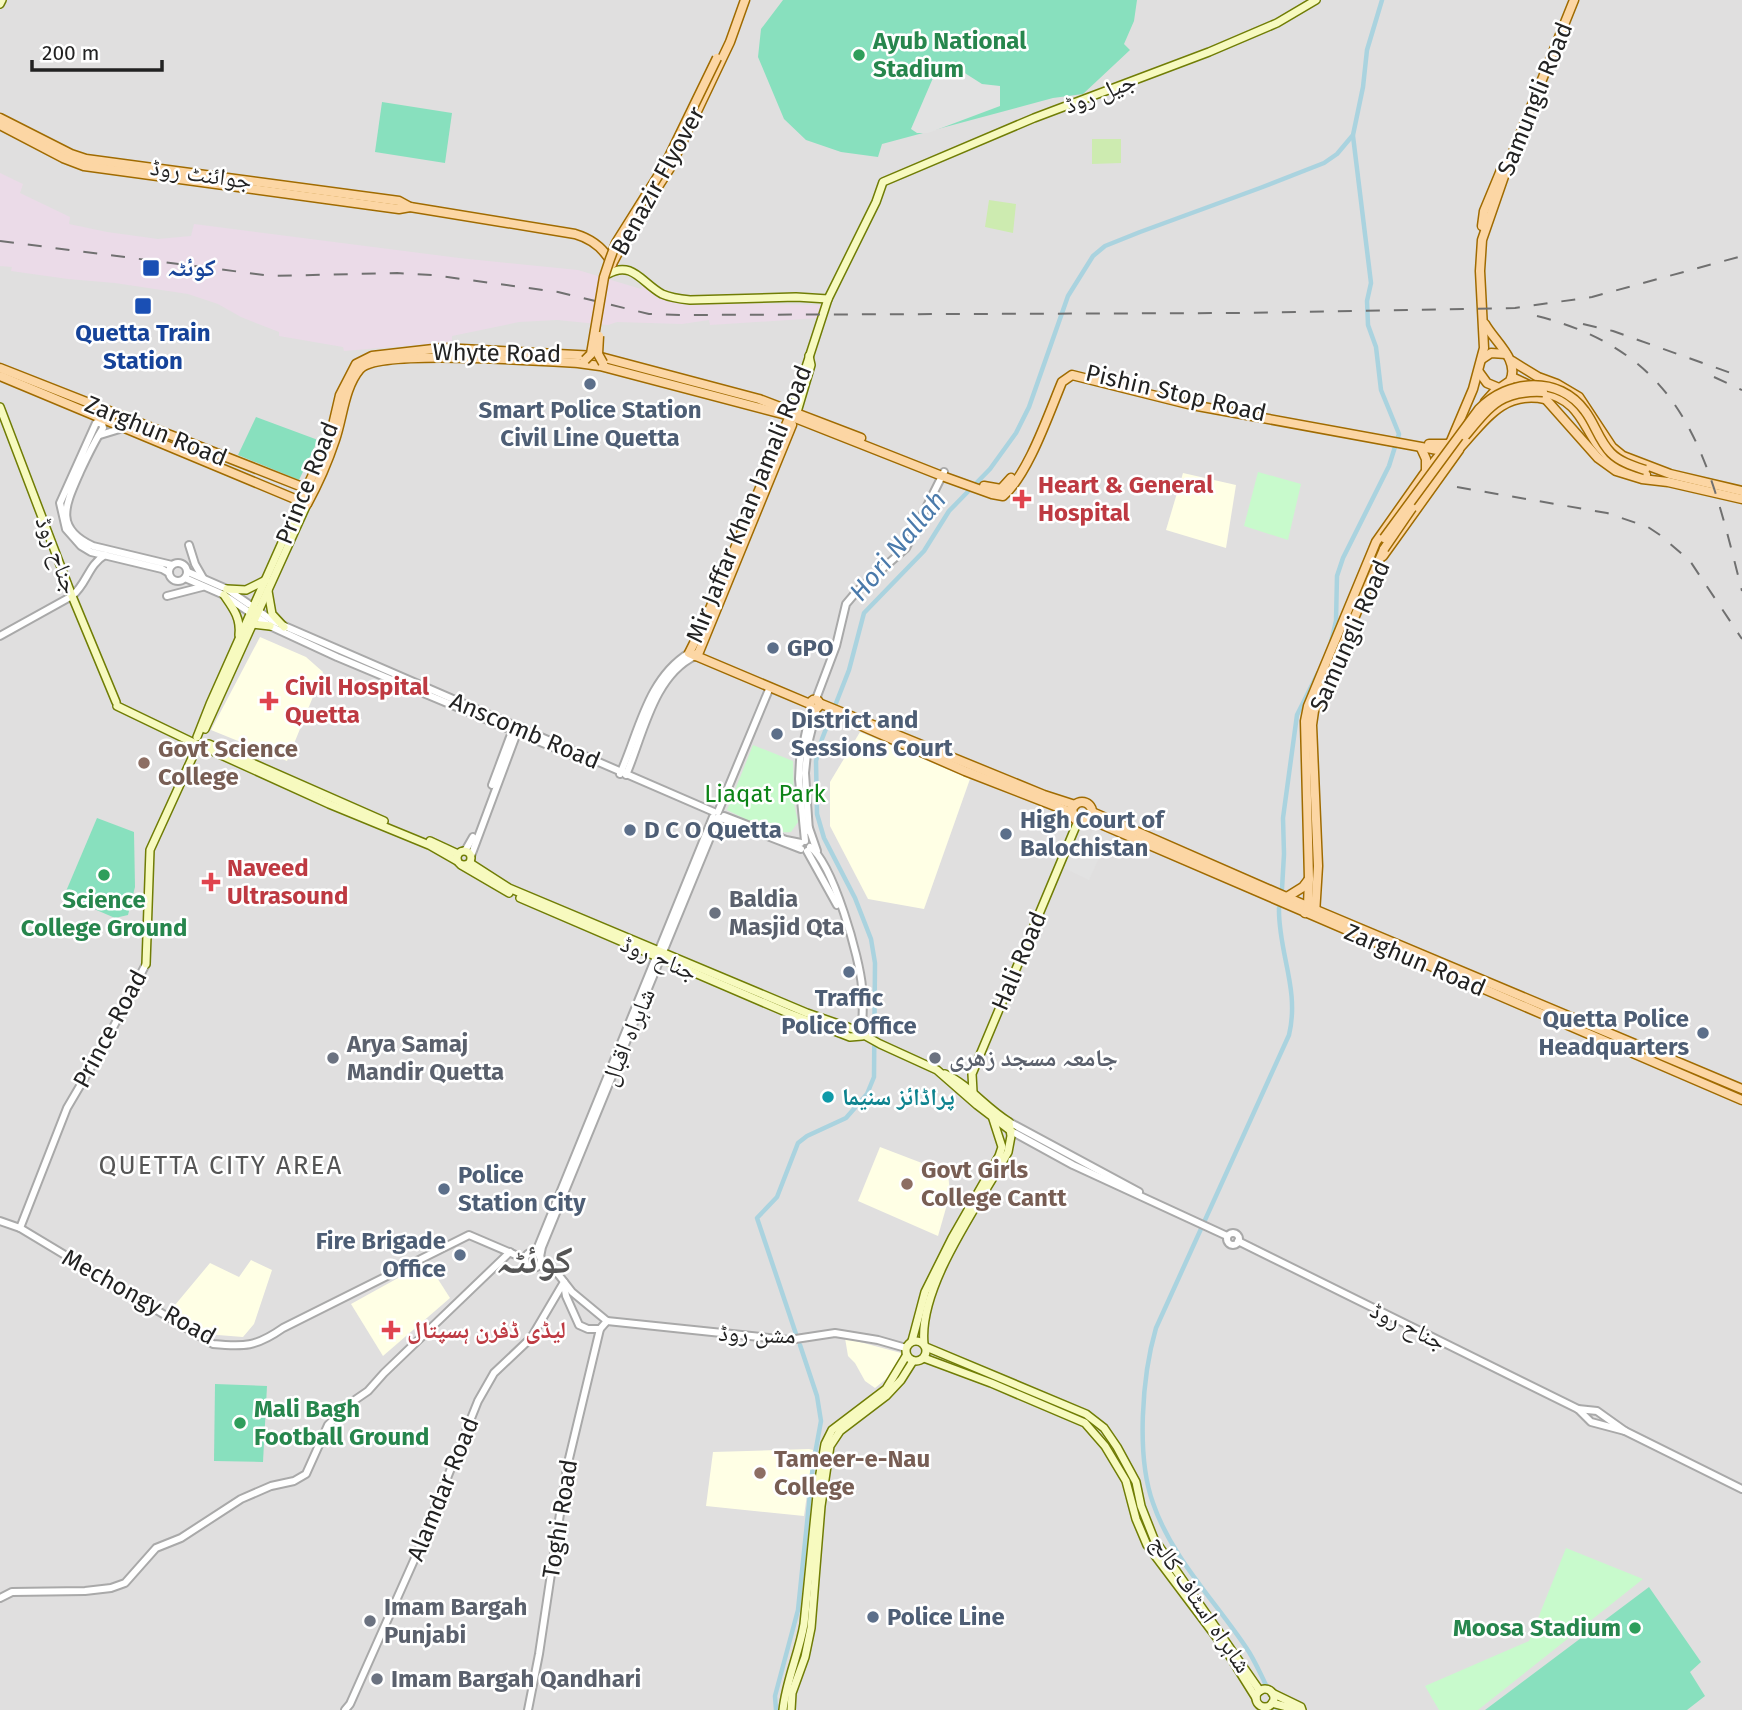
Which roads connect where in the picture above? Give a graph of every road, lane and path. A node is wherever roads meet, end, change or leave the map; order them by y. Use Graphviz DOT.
graph roads {
  1 [pos="742,0"];
  2 [pos="1316,0"];
  3 [pos="1572,0"];
  4 [pos="0,118"];
  5 [pos="0,125"];
  6 [pos="410,207"];
  7 [pos="440,212"];
  8 [pos="1482,240"];
  9 [pos="610,262"];
  10 [pos="608,274"];
  11 [pos="828,299"];
  12 [pos="1483,322"];
  13 [pos="419,355"];
  14 [pos="1509,358"];
  15 [pos="1482,359"];
  16 [pos="585,360"];
  17 [pos="603,363"];
  18 [pos="0,368"];
  19 [pos="1479,372"];
  20 [pos="0,376"];
  21 [pos="1512,377"];
  22 [pos="1500,388"];
  23 [pos="1545,398"];
  24 [pos="766,406"];
  25 [pos="0,407"];
  26 [pos="85,411"];
  27 [pos="793,414"];
  28 [pos="809,423"];
  29 [pos="125,427"];
  30 [pos="94,434"];
  31 [pos="1387,439"];
  32 [pos="1402,442"];
  33 [pos="1421,448"];
  34 [pos="1445,448"];
  35 [pos="1458,450"];
  36 [pos="1426,472"];
  37 [pos="1645,472"];
  38 [pos="943,474"];
  39 [pos="1669,478"];
  40 [pos="972,485"];
  41 [pos="310,491"];
  42 [pos="1742,491"];
  43 [pos="1742,499"];
  44 [pos="304,502"];
  45 [pos="189,545"];
  46 [pos="1379,549"];
  47 [pos="105,555"];
  48 [pos="1379,560"];
  49 [pos="172,565"];
  50 [pos="169,573"];
  51 [pos="186,575"];
  52 [pos="266,580"];
  53 [pos="204,583"];
  54 [pos="268,591"];
  55 [pos="226,592"];
  56 [pos="72,596"];
  57 [pos="167,596"];
  58 [pos="255,611"];
  59 [pos="252,624"];
  60 [pos="270,626"];
  61 [pos="284,626"];
  62 [pos="0,636"];
  63 [pos="238,643"];
  64 [pos="693,653"];
  65 [pos="770,687"];
  66 [pos="815,704"];
  67 [pos="516,729"];
  68 [pos="198,741"];
  69 [pos="623,775"];
  70 [pos="1074,809"];
  71 [pos="716,815"];
  72 [pos="1090,815"];
  73 [pos="1078,821"];
  74 [pos="809,826"];
  75 [pos="805,845"];
  76 [pos="819,854"];
  77 [pos="464,858"];
  78 [pos="1313,880"];
  79 [pos="1287,897"];
  80 [pos="1278,902"];
  81 [pos="1311,911"];
  82 [pos="843,915"];
  83 [pos="1330,916"];
  84 [pos="660,954"];
  85 [pos="146,964"];
  86 [pos="865,1037"];
  87 [pos="937,1070"];
  88 [pos="972,1074"];
  89 [pos="948,1079"];
  90 [pos="957,1079"];
  91 [pos="1742,1089"];
  92 [pos="974,1094"];
  93 [pos="1742,1100"];
  94 [pos="975,1103"];
  95 [pos="993,1118"];
  96 [pos="1009,1122"];
  97 [pos="1011,1131"];
  98 [pos="1155,1203"];
  99 [pos="0,1221"];
  100 [pos="20,1228"];
  101 [pos="510,1252"];
  102 [pos="539,1256"];
  103 [pos="525,1259"];
  104 [pos="564,1282"];
  105 [pos="607,1321"];
  106 [pos="600,1329"];
  107 [pos="912,1341"];
  108 [pos="925,1346"];
  109 [pos="909,1355"];
  110 [pos="924,1359"];
  111 [pos="1578,1409"];
  112 [pos="1625,1431"];
  113 [pos="1742,1489"];
  114 [pos="815,1541"];
  115 [pos="0,1598"];
  116 [pos="1257,1700"];
  117 [pos="1271,1702"];
  118 [pos="1300,1709"];
  119 [pos="345,1710"];
  120 [pos="527,1710"];
  121 [pos="783,1710"];
  122 [pos="791,1710"];
  1 -- 9 [label="main road, Benazir Flyover, bridge"];
  2 -- 11 [label="main road, جیل روڈ"];
  3 -- 8 [label="main road, Samungli Road"];
  3 -- 8 [label="main road, Samungli Road"];
  4 -- 6 [label="main road, جوائنٹ روڈ"];
  5 -- 6 [label="main road, جوائنٹ روڈ"];
  6 -- 7 [label="main road, جوائنٹ روڈ"];
  7 -- 9 [label="main road, Benazir Flyover"];
  8 -- 12 [label="main road, Samungli Road"];
  9 -- 10 [label="main road, Benazir Flyover, bridge"];
  9 -- 16 [label="main road, Benazir Flyover, bridge"];
  10 -- 11 [label="main road, Benazir Flyover"];
  10 -- 17 [label="main road, Benazir Flyover, bridge"];
  11 -- 27 [label="main road, Mir Jaffar Khan Jamali Road"];
  12 -- 14 [label="main road"];
  12 -- 15 [label="main road, Samungli Road"];
  13 -- 16 [label="main road, Whyte Road"];
  13 -- 24 [label="main road, Whyte Road"];
  13 -- 41 [label="main road, Prince Road"];
  14 -- 15 [label="main road"];
  14 -- 21 [label="main road"];
  14 -- 39 [label="main road"];
  15 -- 19 [label="main road, Samungli Road"];
  16 -- 17 [label="main road, bridge"];
  17 -- 24 [label="main road, Whyte Road"];
  18 -- 41 [label="main road, Zarghun Road"];
  19 -- 22 [label="main road"];
  19 -- 34 [label="main road, Samungli Road"];
  20 -- 26 [label="main road, Zarghun Road"];
  21 -- 22 [label="main road, Samungli Road"];
  21 -- 23 [label="main road"];
  22 -- 35 [label="main road, Samungli Road"];
  23 -- 35 [label="main road"];
  23 -- 39 [label="main road"];
  24 -- 27 [label="main road, Whyte Road"];
  25 -- 56 [label="main road, جناح روڈ"];
  26 -- 29 [label="main road, Zarghun Road"];
  26 -- 30 [label="street"];
  27 -- 28 [label="main road, Whyte Road"];
  27 -- 38 [label="main road, Pishin Stop Road"];
  27 -- 64 [label="main road, Mir Jaffar Khan Jamali Road"];
  28 -- 38 [label="main road, Pishin Stop Road"];
  29 -- 30 [label="street"];
  29 -- 44 [label="main road, Zarghun Road"];
  30 -- 47 [label="street"];
  30 -- 49 [label="street"];
  31 -- 32 [label="main road"];
  31 -- 40 [label="main road, Pishin Stop Road"];
  31 -- 40 [label="main road, Pishin Stop Road"];
  32 -- 33 [label="main road"];
  32 -- 34 [label="main road"];
  33 -- 34 [label="main road"];
  33 -- 36 [label="main road"];
  34 -- 35 [label="main road"];
  34 -- 36 [label="main road, Samungli Road"];
  35 -- 48 [label="main road, Samungli Road"];
  36 -- 46 [label="main road, Samungli Road"];
  37 -- 39 [label="main road"];
  37 -- 46 [label="main road, bridge"];
  37 -- 46 [label="main road, bridge"];
  38 -- 40 [label="main road, Pishin Stop Road"];
  38 -- 66 [label="street"];
  39 -- 42 [label="main road"];
  39 -- 43 [label="main road"];
  41 -- 44 [label="main road, Prince Road"];
  44 -- 52 [label="main road, Prince Road"];
  44 -- 54 [label="main road, Prince Road"];
  45 -- 53 [label="street"];
  46 -- 48 [label="main road"];
  46 -- 78 [label="main road, Samungli Road"];
  47 -- 50 [label="street"];
  47 -- 56 [label="street"];
  48 -- 78 [label="main road, Samungli Road"];
  49 -- 50 [label="street"];
  49 -- 51 [label="street"];
  50 -- 51 [label="street"];
  51 -- 53 [label="street, Anscomb Road"];
  52 -- 55 [label="main road"];
  52 -- 58 [label="main road, Prince Road"];
  53 -- 55 [label="street, Anscomb Road"];
  53 -- 57 [label="street"];
  54 -- 58 [label="main road, Prince Road"];
  54 -- 61 [label="main road"];
  55 -- 58 [label="street, Anscomb Road"];
  55 -- 63 [label="main road"];
  56 -- 62 [label="street"];
  56 -- 68 [label="main road, جناح روڈ"];
  58 -- 59 [label="main road, Prince Road"];
  58 -- 60 [label="street, Anscomb Road"];
  58 -- 61 [label="street, Anscomb Road"];
  58 -- 63 [label="main road, Prince Road"];
  59 -- 60 [label="main road"];
  59 -- 68 [label="main road, Prince Road"];
  60 -- 67 [label="street, Anscomb Road"];
  61 -- 67 [label="street, Anscomb Road"];
  63 -- 68 [label="main road, Prince Road"];
  64 -- 65 [label="main road"];
  64 -- 66 [label="main road"];
  64 -- 69 [label="street"];
  65 -- 66 [label="main road"];
  65 -- 71 [label="street"];
  66 -- 70 [label="main road"];
  66 -- 74 [label="street"];
  66 -- 75 [label="street"];
  67 -- 69 [label="street, Anscomb Road"];
  67 -- 77 [label="street"];
  68 -- 77 [label="main road, جناح روڈ"];
  68 -- 85 [label="main road, Prince Road"];
  69 -- 71 [label="street, Anscomb Road"];
  70 -- 72 [label="main road"];
  70 -- 73 [label="main road"];
  71 -- 75 [label="street, Anscomb Road"];
  71 -- 84 [label="street"];
  72 -- 73 [label="main road"];
  72 -- 79 [label="main road, Zarghun Road"];
  72 -- 80 [label="main road, Zarghun Road"];
  73 -- 88 [label="main road, Hali Road"];
  74 -- 75 [label="street"];
  74 -- 76 [label="street"];
  75 -- 76 [label="street"];
  75 -- 82 [label="street"];
  76 -- 82 [label="street"];
  77 -- 84 [label="main road, جناح روڈ"];
  78 -- 79 [label="main road"];
  78 -- 81 [label="main road, Samungli Road"];
  78 -- 83 [label="main road"];
  79 -- 80 [label="main road"];
  79 -- 81 [label="main road, Zarghun Road"];
  80 -- 81 [label="main road, Zarghun Road"];
  81 -- 83 [label="main road, Zarghun Road"];
  81 -- 93 [label="main road, Zarghun Road"];
  82 -- 86 [label="street"];
  83 -- 91 [label="main road, Zarghun Road"];
  84 -- 86 [label="main road, جناح روڈ"];
  84 -- 102 [label="street, شاہراہ اقبال"];
  84 -- 102 [label="street, شاہراہ اقبال"];
  85 -- 100 [label="street, Prince Road"];
  86 -- 87 [label="main road, جناح روڈ"];
  87 -- 89 [label="main road, جناح روڈ"];
  87 -- 90 [label="main road, جناح روڈ"];
  88 -- 90 [label="main road"];
  88 -- 92 [label="main road, Hali Road"];
  89 -- 90 [label="main road"];
  89 -- 94 [label="main road, جناح روڈ"];
  90 -- 92 [label="main road, جناح روڈ"];
  92 -- 94 [label="main road, Hali Road"];
  92 -- 96 [label="main road, جناح روڈ"];
  94 -- 95 [label="main road, جناح روڈ"];
  95 -- 97 [label="main road, جناح روڈ"];
  95 -- 107 [label="main road"];
  96 -- 97 [label="main road"];
  96 -- 98 [label="street, جناح روڈ"];
  97 -- 98 [label="street, جناح روڈ"];
  97 -- 108 [label="main road"];
  98 -- 111 [label="street, جناح روڈ"];
  99 -- 100 [label="street, Mechongy Road"];
  100 -- 101 [label="street, Mechongy Road"];
  101 -- 103 [label="street"];
  101 -- 115 [label="street"];
  102 -- 103 [label="street"];
  102 -- 103 [label="street"];
  102 -- 104 [label="street"];
  104 -- 105 [label="street"];
  104 -- 106 [label="street"];
  104 -- 119 [label="street, Alamdar Road"];
  105 -- 106 [label="street"];
  105 -- 109 [label="street, مشن روڈ"];
  106 -- 120 [label="street, Toghi Road"];
  107 -- 108 [label="main road, شاہراہ اسٹاف کالج"];
  107 -- 109 [label="main road"];
  108 -- 110 [label="main road"];
  108 -- 116 [label="main road, شاہراہ اسٹاف کالج"];
  109 -- 110 [label="main road"];
  109 -- 114 [label="main road"];
  110 -- 116 [label="main road, شاہراہ اسٹاف کالج"];
  111 -- 112 [label="street, جناح روڈ"];
  111 -- 112 [label="street, جناح روڈ"];
  112 -- 113 [label="street, جناح روڈ"];
  114 -- 121 [label="main road"];
  114 -- 122 [label="main road"];
  116 -- 117 [label="main road"];
  116 -- 117 [label="main road"];
  117 -- 118 [label="main road"];
}
